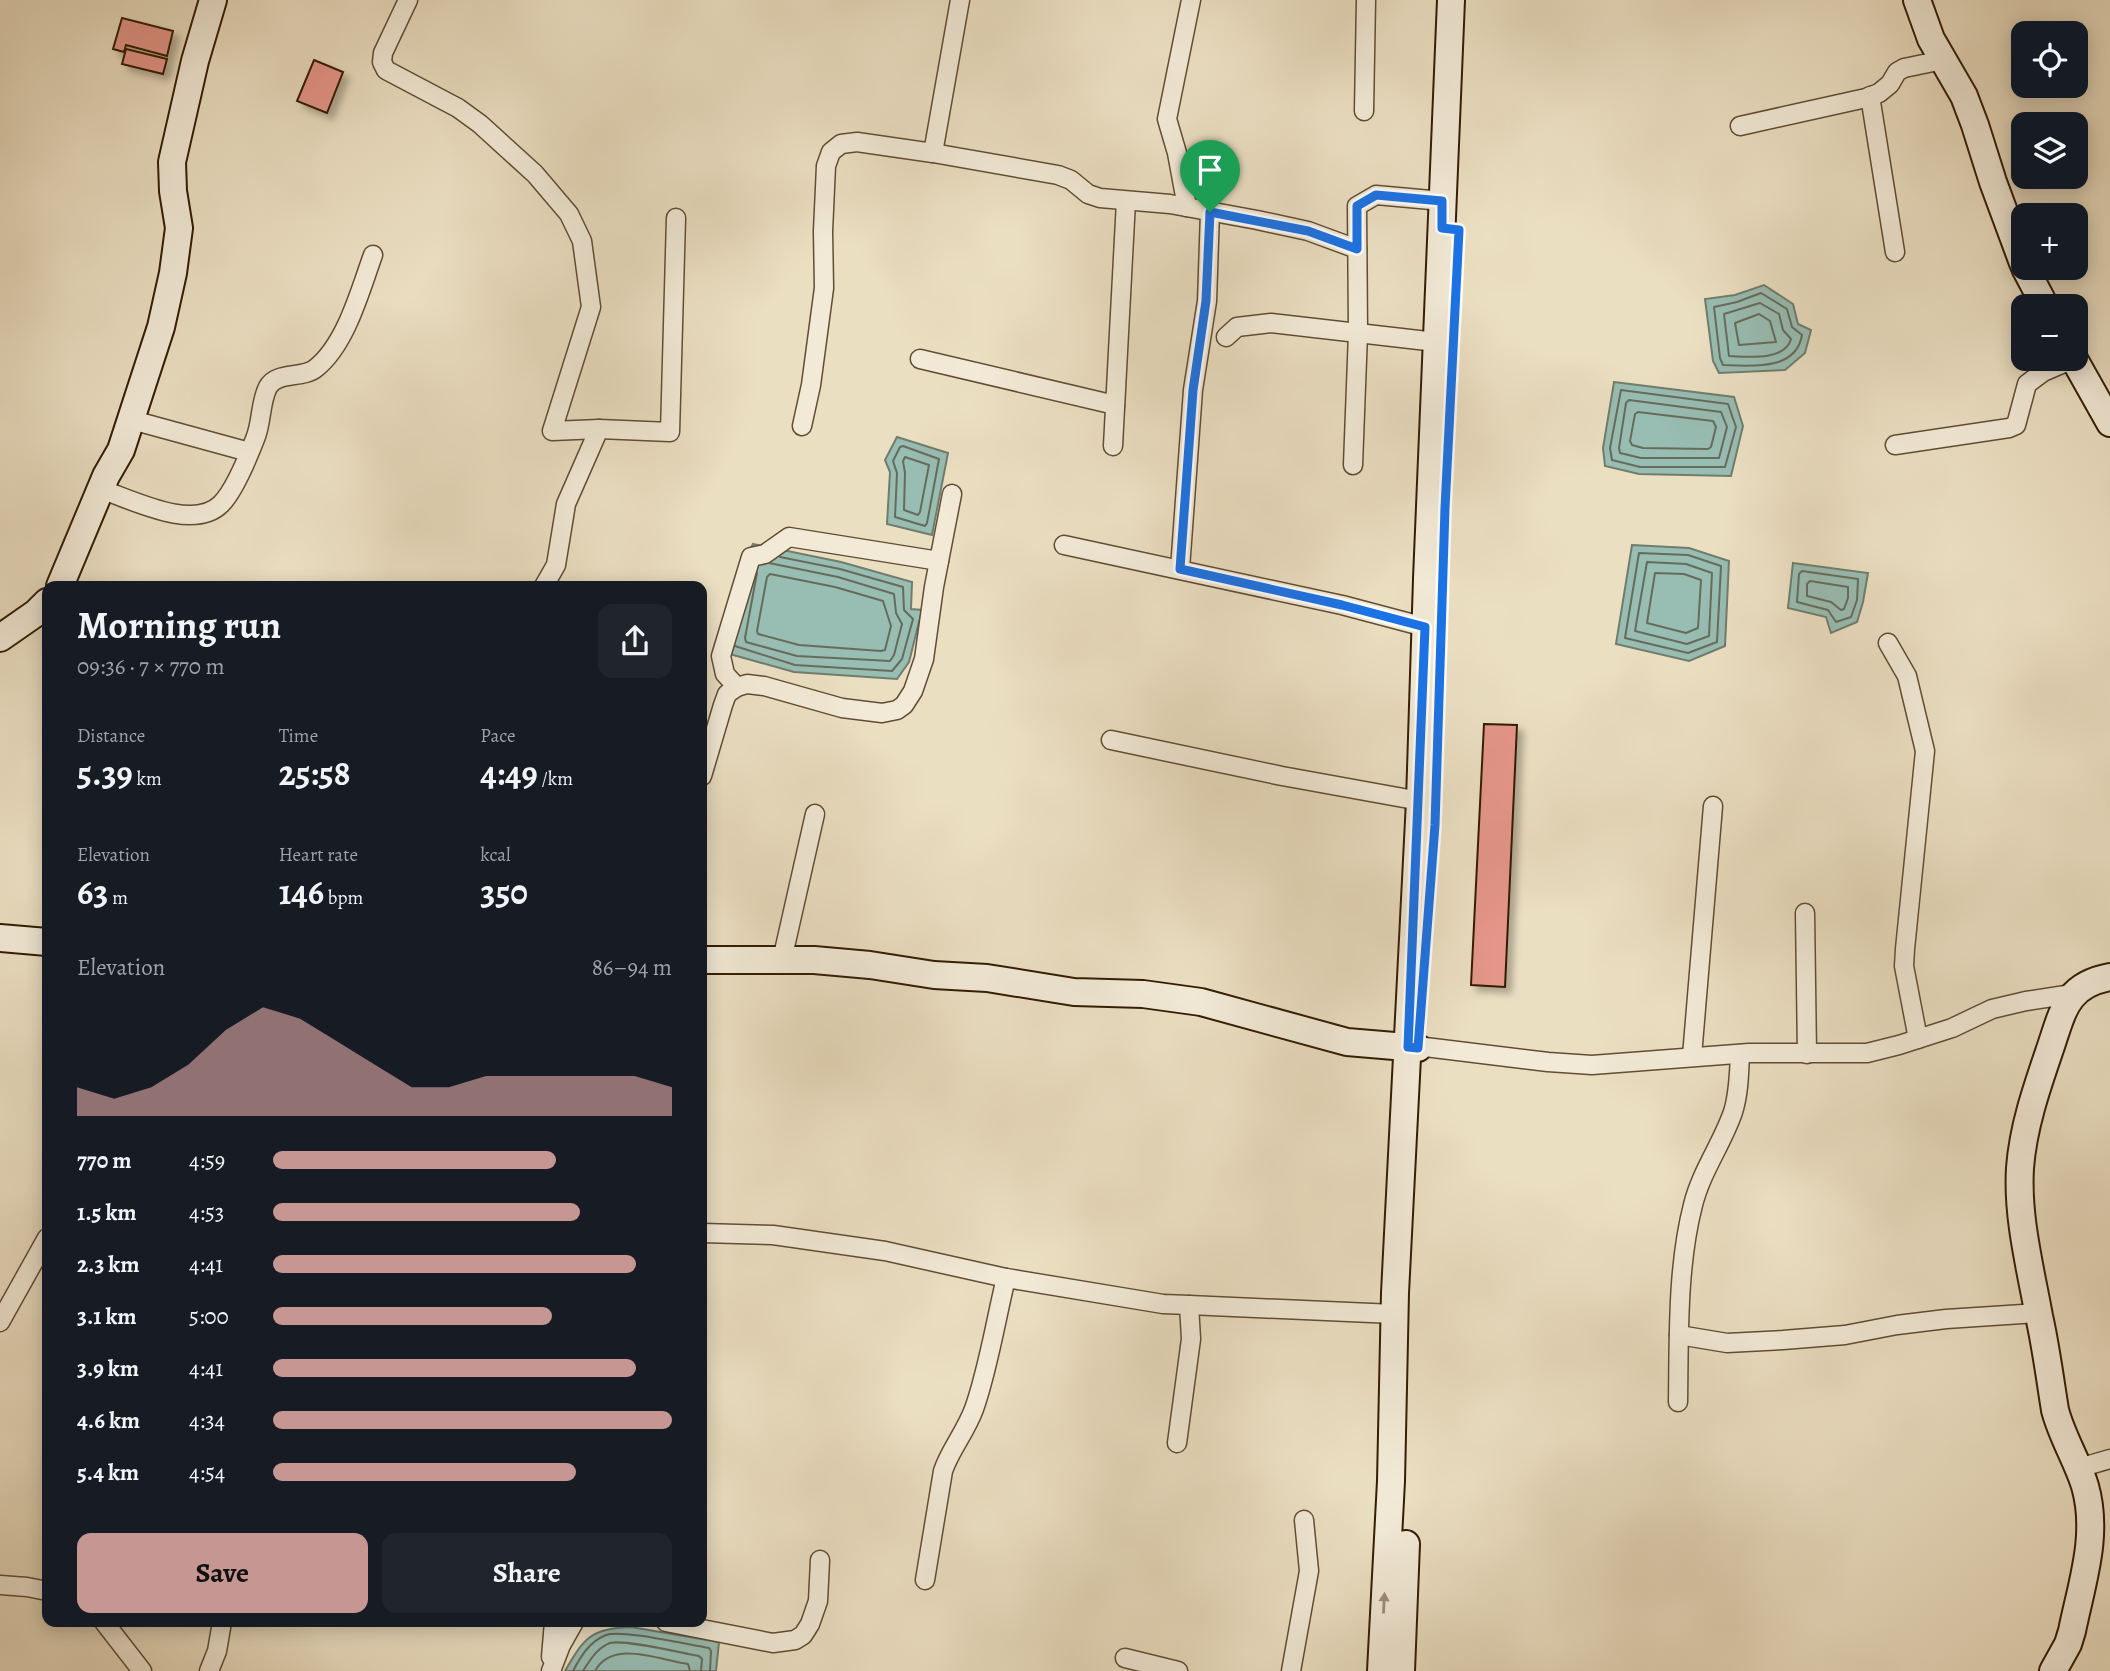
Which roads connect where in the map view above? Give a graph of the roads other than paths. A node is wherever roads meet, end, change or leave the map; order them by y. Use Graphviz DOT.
graph roads {
  1 [pos="213,0"];
  2 [pos="408,0"];
  3 [pos="960,0"];
  4 [pos="1191,0"];
  5 [pos="1366,0"];
  6 [pos="1451,0"];
  7 [pos="1468,0"];
  8 [pos="1917,0"];
  9 [pos="1943,60"];
  10 [pos="1870,96"];
  11 [pos="1364,111"];
  12 [pos="1741,126"];
  13 [pos="933,153"];
  14 [pos="1126,201"];
  15 [pos="1442,201"];
  16 [pos="1187,207"];
  17 [pos="1210,212"];
  18 [pos="676,218"];
  19 [pos="1450,229"];
  20 [pos="2011,230"];
  21 [pos="1357,249"];
  22 [pos="1895,252"];
  23 [pos="373,256"];
  24 [pos="1359,333"];
  25 [pos="1226,337"];
  26 [pos="1436,342"];
  27 [pos="920,359"];
  28 [pos="2045,371"];
  29 [pos="2081,371"];
  30 [pos="1115,405"];
  31 [pos="131,420"];
  32 [pos="2110,424"];
  33 [pos="802,426"];
  34 [pos="599,429"];
  35 [pos="1895,445"];
  36 [pos="1112,446"];
  37 [pos="249,452"];
  38 [pos="1353,465"];
  39 [pos="100,489"];
  40 [pos="952,494"];
  41 [pos="1064,545"];
  42 [pos="939,561"];
  43 [pos="1180,569"];
  44 [pos="62,581"];
  45 [pos="547,581"];
  46 [pos="42,607"];
  47 [pos="1425,627"];
  48 [pos="0,638"];
  49 [pos="1888,643"];
  50 [pos="737,687"];
  51 [pos="1111,740"];
  52 [pos="707,759"];
  53 [pos="1420,801"];
  54 [pos="1713,806"];
  55 [pos="815,814"];
  56 [pos="1805,913"];
  57 [pos="0,938"];
  58 [pos="42,945"];
  59 [pos="707,960"];
  60 [pos="782,960"];
  61 [pos="2110,977"];
  62 [pos="2072,994"];
  63 [pos="1918,1039"];
  64 [pos="1414,1047"];
  65 [pos="1740,1054"];
  66 [pos="1807,1054"];
  67 [pos="1692,1056"];
  68 [pos="707,1233"];
  69 [pos="42,1247"];
  70 [pos="1006,1278"];
  71 [pos="1189,1305"];
  72 [pos="2039,1313"];
  73 [pos="1394,1314"];
  74 [pos="0,1322"];
  75 [pos="1679,1335"];
  76 [pos="1678,1402"];
  77 [pos="1177,1443"];
  78 [pos="2110,1459"];
  79 [pos="2079,1468"];
  80 [pos="1304,1520"];
  81 [pos="820,1560"];
  82 [pos="925,1580"];
  83 [pos="0,1585"];
  84 [pos="42,1590"];
  85 [pos="108,1627"];
  86 [pos="221,1627"];
  87 [pos="554,1627"];
  88 [pos="571,1627"];
  89 [pos="691,1627"];
  90 [pos="1125,1658"];
  91 [pos="142,1671"];
  92 [pos="209,1671"];
  93 [pos="551,1671"];
  94 [pos="1178,1671"];
  95 [pos="1291,1671"];
  96 [pos="1381,1671"];
  97 [pos="1401,1671"];
  98 [pos="2053,1671"];
  1 -- 31 [label="street"];
  2 -- 34 [label="street"];
  3 -- 13 [label="street"];
  4 -- 16 [label="street"];
  5 -- 11 [label="street"];
  6 -- 15 [label="street"];
  7 -- 19 [label="street"];
  8 -- 9 [label="street"];
  9 -- 10 [label="street"];
  9 -- 20 [label="street"];
  10 -- 12 [label="street"];
  10 -- 22 [label="street"];
  13 -- 14 [label="street"];
  13 -- 33 [label="street"];
  14 -- 16 [label="street"];
  14 -- 30 [label="street"];
  15 -- 19 [label="street"];
  15 -- 21 [label="street"];
  16 -- 17 [label="street"];
  17 -- 21 [label="street"];
  17 -- 43 [label="street"];
  18 -- 34 [label="street"];
  19 -- 26 [label="street"];
  19 -- 64 [label="street"];
  21 -- 24 [label="street"];
  23 -- 37 [label="street"];
  24 -- 25 [label="street"];
  24 -- 26 [label="street"];
  24 -- 38 [label="street"];
  26 -- 47 [label="street"];
  27 -- 30 [label="street"];
  28 -- 35 [label="street"];
  29 -- 32 [label="street"];
  30 -- 36 [label="street"];
  31 -- 37 [label="street"];
  31 -- 39 [label="street"];
  34 -- 45 [label="street"];
  37 -- 39 [label="street"];
  39 -- 44 [label="street"];
  40 -- 42 [label="street"];
  41 -- 43 [label="street"];
  42 -- 50 [label="street"];
  42 -- 50 [label="street"];
  43 -- 47 [label="street"];
  46 -- 48 [label="street"];
  47 -- 53 [label="street"];
  49 -- 63 [label="street"];
  50 -- 52 [label="street"];
  51 -- 53 [label="street"];
  53 -- 64 [label="street"];
  54 -- 67 [label="street"];
  55 -- 60 [label="street"];
  56 -- 66 [label="street"];
  57 -- 58 [label="street"];
  59 -- 60 [label="street"];
  60 -- 64 [label="street"];
  61 -- 62 [label="street"];
  62 -- 63 [label="street"];
  62 -- 72 [label="street"];
  63 -- 66 [label="street"];
  64 -- 67 [label="street"];
  64 -- 73 [label="street"];
  64 -- 97 [label="street"];
  65 -- 66 [label="street"];
  65 -- 67 [label="street"];
  65 -- 75 [label="street"];
  68 -- 70 [label="street"];
  69 -- 74 [label="street"];
  70 -- 71 [label="street"];
  70 -- 82 [label="street"];
  71 -- 73 [label="street"];
  71 -- 77 [label="street"];
  72 -- 75 [label="street"];
  72 -- 79 [label="street"];
  96 -- 73 [label="street, one-way"];
  75 -- 76 [label="street"];
  78 -- 79 [label="street"];
  79 -- 98 [label="street"];
  80 -- 95 [label="street"];
  81 -- 89 [label="street"];
  83 -- 84 [label="street"];
  85 -- 91 [label="street"];
  86 -- 92 [label="street"];
  87 -- 93 [label="street"];
  88 -- 93 [label="street"];
  90 -- 94 [label="street"];
}
